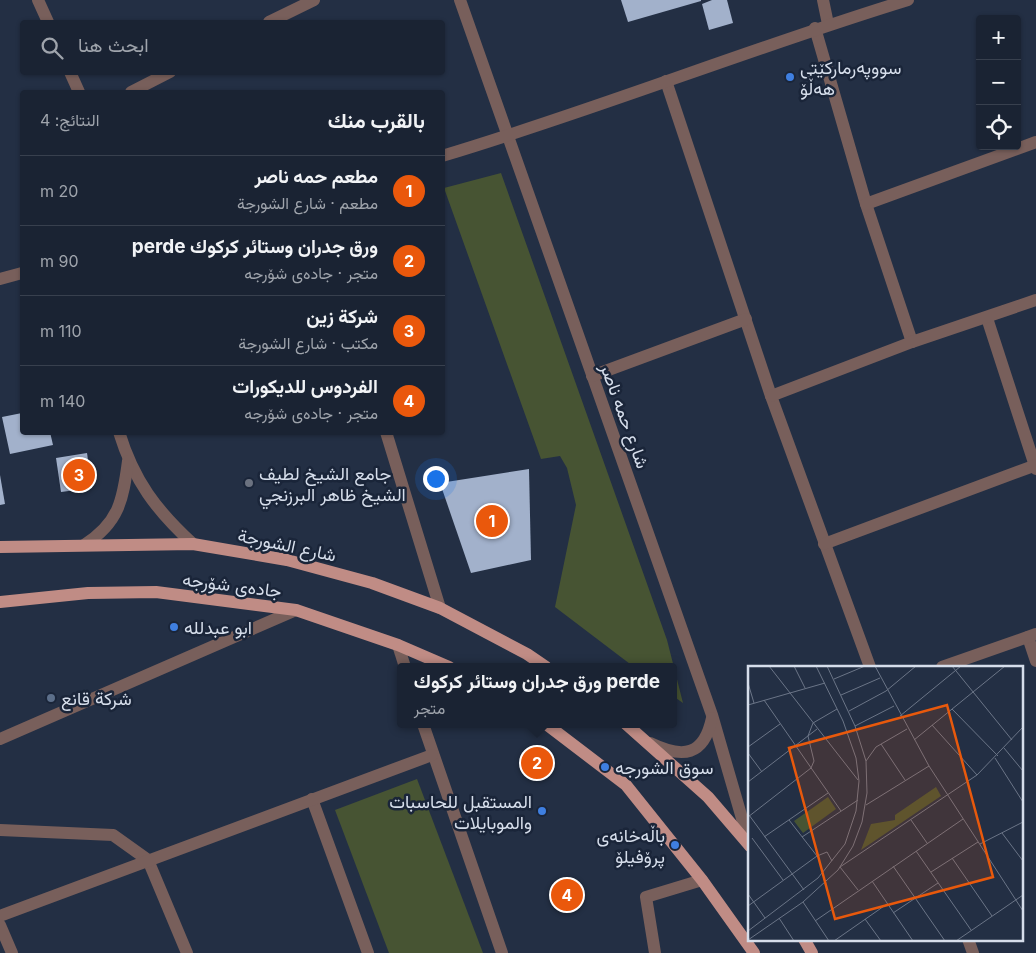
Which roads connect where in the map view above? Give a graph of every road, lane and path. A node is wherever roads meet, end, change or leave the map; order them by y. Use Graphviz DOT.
graph roads {
  1 [pos="38,0"];
  2 [pos="314,0"];
  3 [pos="460,0"];
  4 [pos="823,0"];
  5 [pos="908,0"];
  6 [pos="47,20"];
  7 [pos="273,20"];
  8 [pos="828,24"];
  9 [pos="815,28"];
  10 [pos="71,75"];
  11 [pos="164,75"];
  12 [pos="666,80"];
  13 [pos="78,90"];
  14 [pos="135,90"];
  15 [pos="507,137"];
  16 [pos="1036,142"];
  17 [pos="445,155"];
  18 [pos="866,204"];
  19 [pos="20,274"];
  20 [pos="0,279"];
  21 [pos="1036,300"];
  22 [pos="987,318"];
  23 [pos="746,319"];
  24 [pos="912,342"];
  25 [pos="592,376"];
  26 [pos="771,396"];
  27 [pos="120,435"];
  28 [pos="387,435"];
  29 [pos="128,461"];
  30 [pos="1036,467"];
  31 [pos="193,544"];
  32 [pos="824,544"];
  33 [pos="84,545"];
  34 [pos="0,546"];
  35 [pos="0,602"];
  36 [pos="440,608"];
  37 [pos="296,610"];
  38 [pos="1032,636"];
  39 [pos="398,645"];
  40 [pos="1036,661"];
  41 [pos="404,663"];
  42 [pos="441,663"];
  43 [pos="540,663"];
  44 [pos="870,666"];
  45 [pos="945,666"];
  46 [pos="712,715"];
  47 [pos="424,728"];
  48 [pos="551,728"];
  49 [pos="631,728"];
  50 [pos="0,739"];
  51 [pos="650,743"];
  52 [pos="432,755"];
  53 [pos="312,799"];
  54 [pos="0,830"];
  55 [pos="748,839"];
  56 [pos="748,844"];
  57 [pos="148,860"];
  58 [pos="702,880"];
  59 [pos="0,916"];
  60 [pos="0,925"];
  61 [pos="805,940"];
  62 [pos="968,940"];
  63 [pos="12,953"];
  64 [pos="187,953"];
  65 [pos="368,953"];
  66 [pos="502,953"];
  67 [pos="655,953"];
  68 [pos="754,953"];
  69 [pos="812,953"];
  70 [pos="973,953"];
  1 -- 6 [label="street"];
  2 -- 7 [label="street"];
  3 -- 15 [label="street, شارع حمه ناصر"];
  4 -- 8 [label="street"];
  5 -- 8 [label="street"];
  8 -- 9 [label="street"];
  9 -- 12 [label="street"];
  9 -- 18 [label="street"];
  10 -- 13 [label="street"];
  11 -- 14 [label="street"];
  12 -- 15 [label="street"];
  12 -- 23 [label="street"];
  15 -- 17 [label="street"];
  15 -- 25 [label="street, شارع حمه ناصر"];
  16 -- 18 [label="street"];
  18 -- 24 [label="street"];
  19 -- 20 [label="street"];
  21 -- 22 [label="street"];
  22 -- 24 [label="street"];
  22 -- 30 [label="street"];
  23 -- 25 [label="street"];
  23 -- 26 [label="street"];
  24 -- 26 [label="street"];
  25 -- 46 [label="street, شارع حمه ناصر"];
  26 -- 32 [label="street"];
  27 -- 29 [label="street"];
  28 -- 36 [label="street"];
  29 -- 31 [label="street"];
  29 -- 33 [label="street"];
  30 -- 32 [label="street"];
  31 -- 33 [label="main road, شارع الشورجة"];
  31 -- 36 [label="main road, شارع الشورجة"];
  32 -- 44 [label="street"];
  33 -- 34 [label="main road, شارع الشورجة"];
  35 -- 37 [label="main road, جادەی شۆرجە"];
  36 -- 43 [label="main road, شارع الشورجة"];
  37 -- 39 [label="main road, جادەی شۆرجە"];
  37 -- 50 [label="street"];
  38 -- 40 [label="street"];
  38 -- 45 [label="street"];
  39 -- 41 [label="street"];
  39 -- 42 [label="main road, جادەی شۆرجە"];
  46 -- 51 [label="street"];
  46 -- 55 [label="street, شارع حمه ناصر"];
  47 -- 52 [label="street"];
  48 -- 58 [label="main road"];
  49 -- 51 [label="main road"];
  51 -- 56 [label="main road"];
  52 -- 53 [label="street"];
  52 -- 66 [label="street"];
  53 -- 57 [label="street"];
  53 -- 65 [label="street"];
  54 -- 57 [label="street"];
  57 -- 59 [label="street"];
  57 -- 64 [label="street"];
  58 -- 67 [label="street"];
  58 -- 68 [label="main road"];
  60 -- 63 [label="street"];
  61 -- 69 [label="main road"];
  62 -- 70 [label="street"];
}
